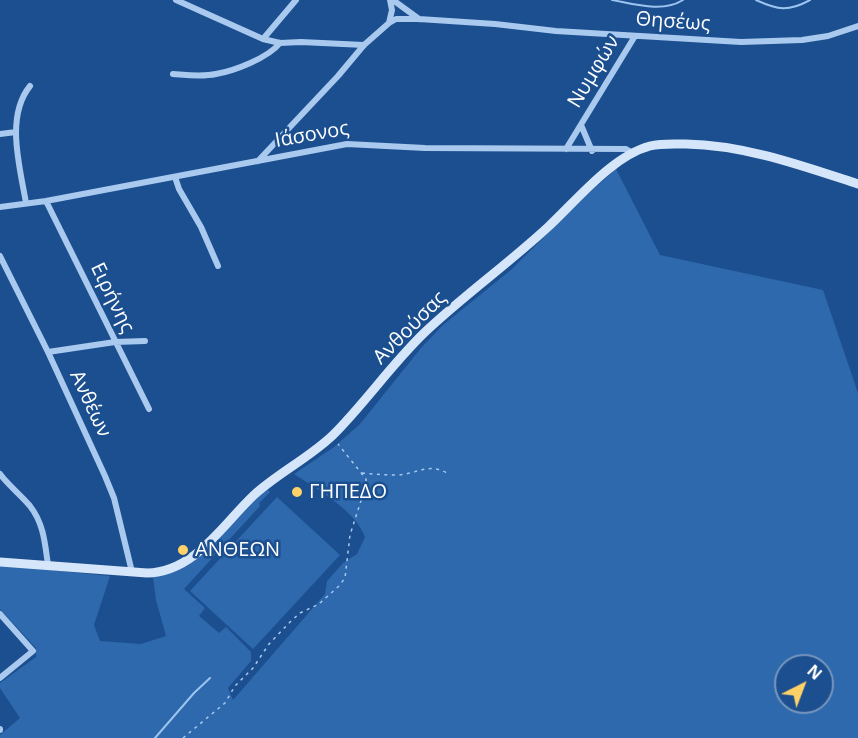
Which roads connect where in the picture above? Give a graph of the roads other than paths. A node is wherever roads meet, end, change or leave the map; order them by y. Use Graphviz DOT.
graph roads {
  1 [pos="176,0"];
  2 [pos="296,0"];
  3 [pos="392,0"];
  4 [pos="419,19"];
  5 [pos="389,23"];
  6 [pos="858,26"];
  7 [pos="635,36"];
  8 [pos="263,39"];
  9 [pos="280,43"];
  10 [pos="364,45"];
  11 [pos="173,74"];
  12 [pos="30,86"];
  13 [pos="581,125"];
  14 [pos="16,132"];
  15 [pos="0,134"];
  16 [pos="567,149"];
  17 [pos="592,151"];
  18 [pos="633,153"];
  19 [pos="258,161"];
  20 [pos="175,177"];
  21 [pos="857,183"];
  22 [pos="46,201"];
  23 [pos="26,203"];
  24 [pos="0,207"];
  25 [pos="0,256"];
  26 [pos="218,266"];
  27 [pos="145,341"];
  28 [pos="115,342"];
  29 [pos="48,352"];
  30 [pos="148,409"];
  31 [pos="0,474"];
  32 [pos="0,562"];
  33 [pos="48,565"];
  34 [pos="132,572"];
  35 [pos="0,614"];
  36 [pos="0,678"];
  1 -- 8 [label="street"];
  2 -- 8 [label="street"];
  3 -- 4 [label="street"];
  3 -- 5 [label="street"];
  4 -- 5 [label="street, Θησέως"];
  4 -- 7 [label="street, Θησέως"];
  5 -- 10 [label="street"];
  6 -- 7 [label="street, Θησέως"];
  7 -- 13 [label="street, Νυμφών"];
  8 -- 9 [label="street"];
  9 -- 10 [label="street"];
  9 -- 11 [label="street"];
  10 -- 19 [label="street"];
  12 -- 14 [label="street"];
  13 -- 16 [label="street, Νυμφών"];
  13 -- 17 [label="street, Νυμφών"];
  14 -- 15 [label="street"];
  14 -- 23 [label="street"];
  16 -- 17 [label="street, Ιάσονος"];
  16 -- 19 [label="street, Ιάσονος"];
  17 -- 18 [label="street, Ιάσονος"];
  18 -- 21 [label="street, Ανθούσας"];
  18 -- 34 [label="street, Ανθούσας"];
  19 -- 20 [label="street, Ιάσονος"];
  20 -- 22 [label="street, Ιάσονος"];
  20 -- 26 [label="street"];
  22 -- 23 [label="street, Ιάσονος"];
  22 -- 28 [label="street, Ειρήνης"];
  23 -- 24 [label="street, Ιάσονος"];
  25 -- 29 [label="street, Ανθέων"];
  27 -- 28 [label="street"];
  28 -- 29 [label="street"];
  28 -- 30 [label="street, Ειρήνης"];
  29 -- 34 [label="street, Ανθέων"];
  31 -- 33 [label="street"];
  32 -- 33 [label="street, Ανθούσας"];
  33 -- 34 [label="street, Ανθούσας"];
  35 -- 36 [label="street"];
}
